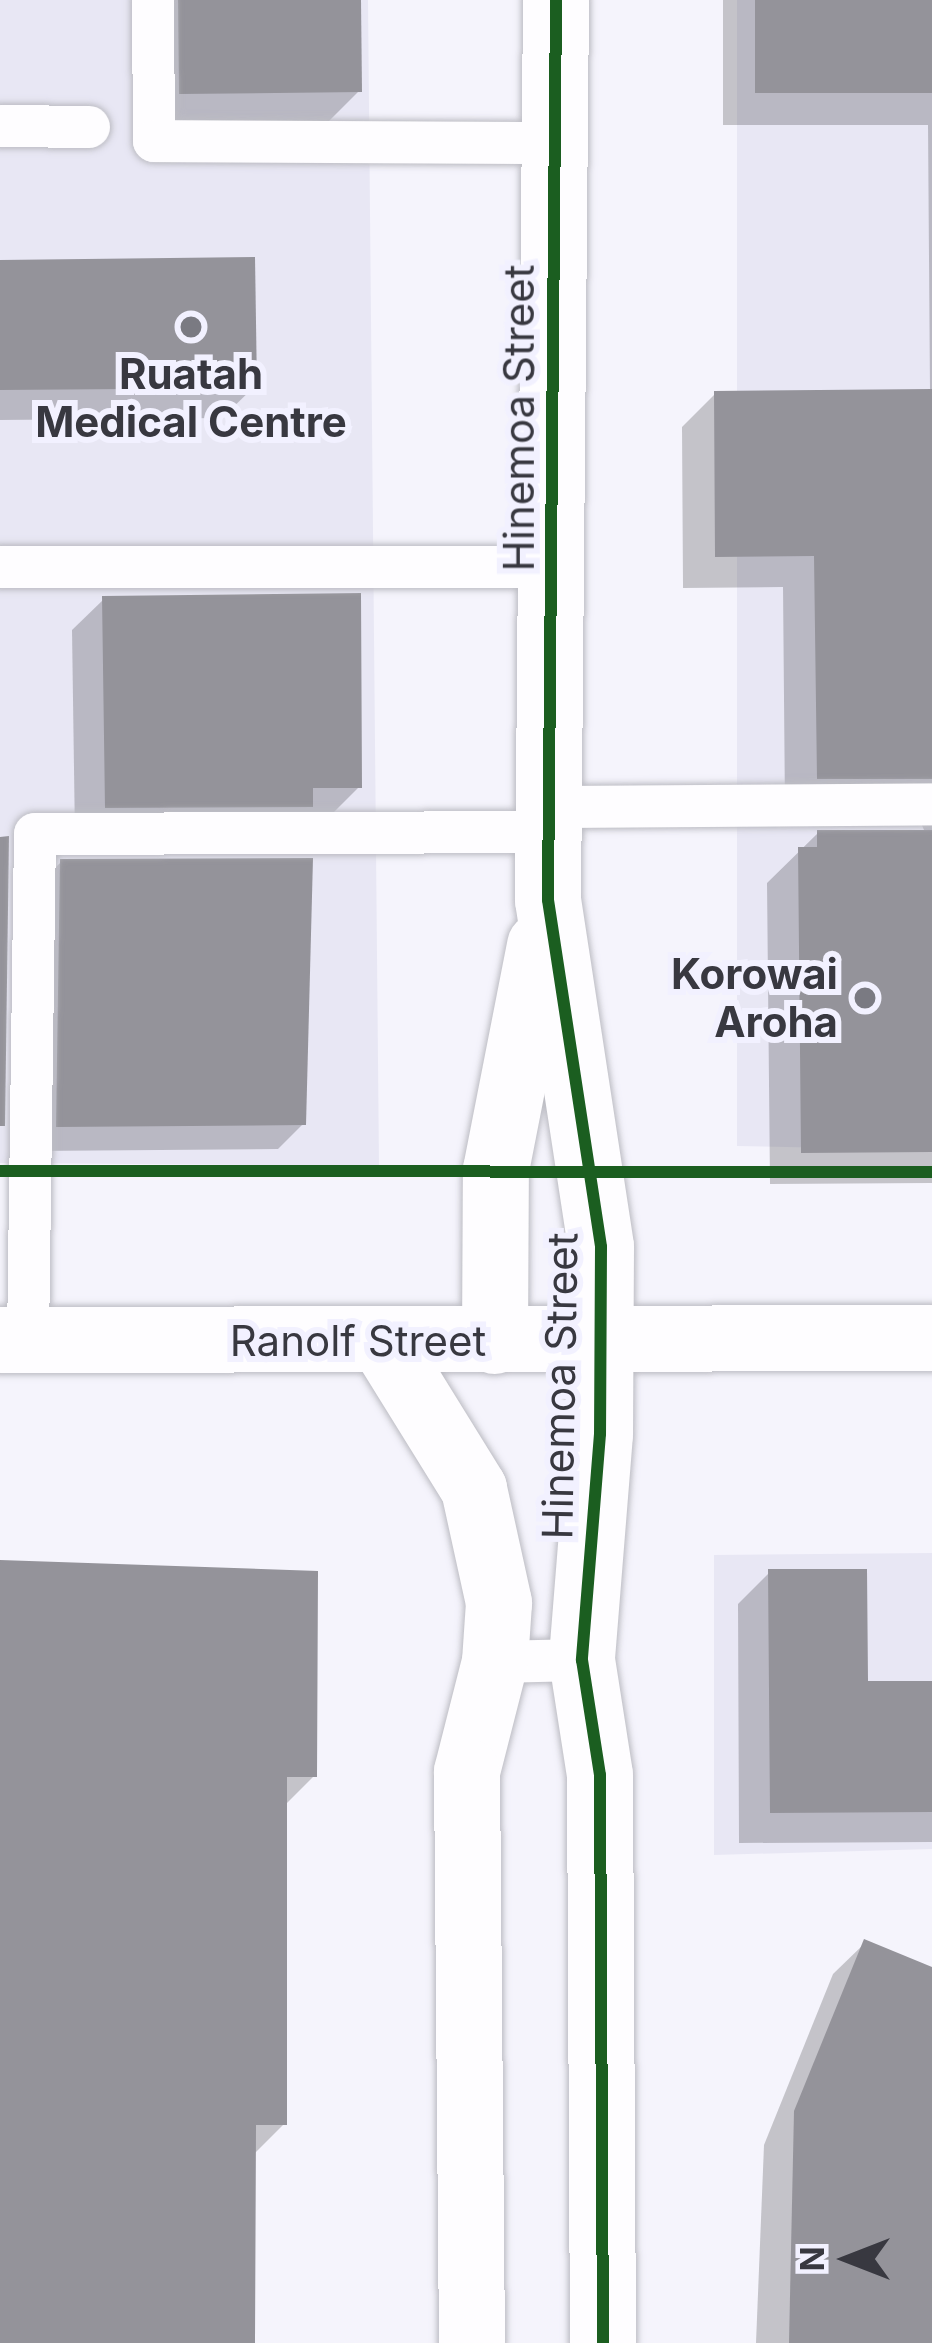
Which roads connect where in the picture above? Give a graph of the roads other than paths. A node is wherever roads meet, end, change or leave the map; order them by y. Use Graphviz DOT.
graph roads {
  1 [pos="153,0"];
  2 [pos="556,0"];
  3 [pos="0,126"];
  4 [pos="88,127"];
  5 [pos="555,143"];
  6 [pos="0,566"];
  7 [pos="551,567"];
  8 [pos="932,804"];
  9 [pos="548,820"];
  10 [pos="548,900"];
  11 [pos="932,1338"];
  12 [pos="14,1340"];
  13 [pos="602,1340"];
  14 [pos="495,1341"];
  15 [pos="383,1342"];
  16 [pos="582,1660"];
  17 [pos="495,1662"];
  18 [pos="472,2343"];
  19 [pos="603,2343"];
  1 -- 5 [label="lane"];
  2 -- 5 [label="street, Hinemoa Street"];
  3 -- 4 [label="lane"];
  5 -- 7 [label="street, Hinemoa Street"];
  6 -- 7 [label="lane"];
  7 -- 9 [label="street, Hinemoa Street"];
  8 -- 9 [label="lane"];
  9 -- 10 [label="street, Hinemoa Street"];
  9 -- 12 [label="lane"];
  10 -- 13 [label="street, Hinemoa Street"];
  10 -- 14 [label="street, Hinemoa Street"];
  11 -- 13 [label="street, Ranolf Street"];
  12 -- 15 [label="street, Ranolf Street"];
  13 -- 14 [label="street, Ranolf Street"];
  13 -- 16 [label="street, Hinemoa Street"];
  14 -- 15 [label="street, Ranolf Street"];
  15 -- 17 [label="street, Hinemoa Street"];
  16 -- 17 [label="lane"];
  16 -- 19 [label="street, Hinemoa Street"];
  17 -- 18 [label="street, Hinemoa Street"];
}
